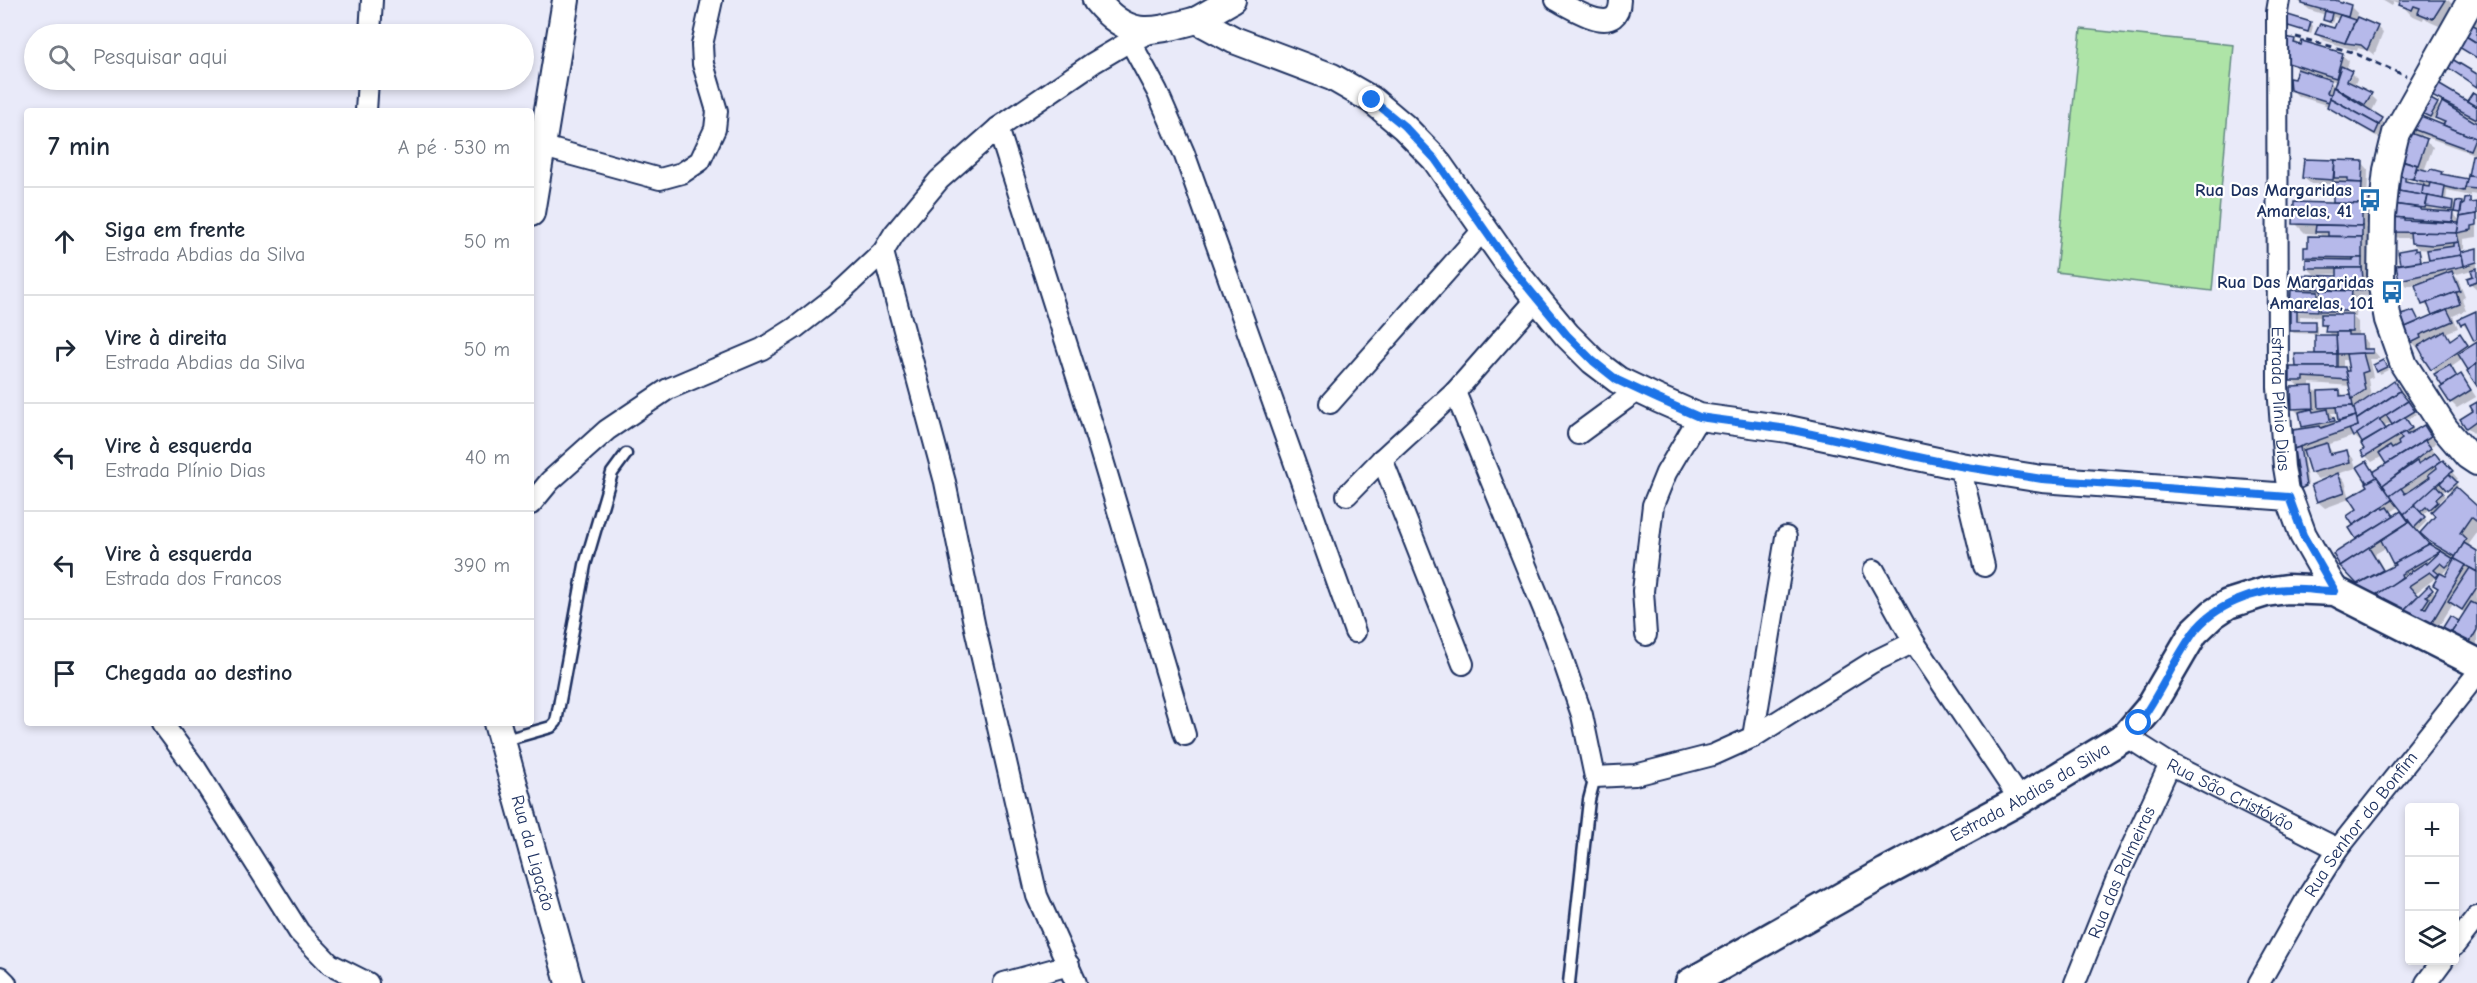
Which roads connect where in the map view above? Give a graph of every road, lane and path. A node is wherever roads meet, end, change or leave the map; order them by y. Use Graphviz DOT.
graph roads {
  1 [pos="372,0"];
  2 [pos="566,0"];
  3 [pos="712,0"];
  4 [pos="1096,0"];
  5 [pos="1232,0"];
  6 [pos="1556,0"];
  7 [pos="1620,0"];
  8 [pos="2279,0"];
  9 [pos="2471,0"];
  10 [pos="1197,20"];
  11 [pos="371,24"];
  12 [pos="1155,31"];
  13 [pos="2277,32"];
  14 [pos="1130,41"];
  15 [pos="2424,84"];
  16 [pos="367,90"];
  17 [pos="366,108"];
  18 [pos="999,128"];
  19 [pos="540,146"];
  20 [pos="534,191"];
  21 [pos="1484,229"];
  22 [pos="883,252"];
  23 [pos="1536,300"];
  24 [pos="1638,390"];
  25 [pos="1455,392"];
  26 [pos="1330,403"];
  27 [pos="1699,417"];
  28 [pos="1578,434"];
  29 [pos="626,454"];
  30 [pos="1382,459"];
  31 [pos="2477,462"];
  32 [pos="1960,466"];
  33 [pos="1347,495"];
  34 [pos="2289,497"];
  35 [pos="534,500"];
  36 [pos="1786,537"];
  37 [pos="1984,566"];
  38 [pos="1874,570"];
  39 [pos="2335,591"];
  40 [pos="1355,632"];
  41 [pos="1646,635"];
  42 [pos="1914,642"];
  43 [pos="2477,663"];
  44 [pos="1463,664"];
  45 [pos="2477,674"];
  46 [pos="164,726"];
  47 [pos="499,732"];
  48 [pos="1185,735"];
  49 [pos="2126,736"];
  50 [pos="1753,737"];
  51 [pos="2170,764"];
  52 [pos="1595,777"];
  53 [pos="2020,800"];
  54 [pos="2338,849"];
  55 [pos="2477,917"];
  56 [pos="2459,940"];
  57 [pos="2439,965"];
  58 [pos="1072,974"];
  59 [pos="0,977"];
  60 [pos="6,983"];
  61 [pos="368,983"];
  62 [pos="569,983"];
  63 [pos="1004,983"];
  64 [pos="1569,983"];
  65 [pos="1690,983"];
  66 [pos="2075,983"];
  67 [pos="2259,983"];
  68 [pos="2426,983"];
  1 -- 11 [label="street"];
  2 -- 19 [label="street"];
  3 -- 19 [label="street"];
  4 -- 12 [label="street"];
  5 -- 10 [label="street"];
  6 -- 7 [label="street"];
  8 -- 13 [label="street, Estrada Plínio Dias"];
  9 -- 15 [label="street"];
  10 -- 12 [label="street"];
  10 -- 21 [label="street"];
  12 -- 14 [label="street"];
  13 -- 15 [label="path"];
  13 -- 34 [label="street, Estrada Plínio Dias"];
  14 -- 18 [label="street"];
  14 -- 40 [label="street"];
  15 -- 31 [label="street"];
  16 -- 17 [label="street"];
  18 -- 22 [label="street"];
  18 -- 48 [label="street"];
  19 -- 20 [label="street"];
  21 -- 23 [label="street"];
  21 -- 26 [label="street"];
  22 -- 35 [label="street"];
  22 -- 58 [label="street"];
  23 -- 24 [label="street"];
  23 -- 25 [label="street"];
  24 -- 27 [label="street"];
  24 -- 28 [label="street"];
  25 -- 30 [label="street"];
  25 -- 52 [label="street"];
  27 -- 32 [label="street"];
  27 -- 41 [label="street"];
  29 -- 47 [label="lane"];
  30 -- 33 [label="street"];
  30 -- 44 [label="street"];
  32 -- 34 [label="street"];
  32 -- 37 [label="street"];
  34 -- 39 [label="street, Estrada Plínio Dias"];
  36 -- 50 [label="street"];
  38 -- 42 [label="street"];
  39 -- 43 [label="main road"];
  39 -- 49 [label="main road, Estrada Abdias da Silva"];
  42 -- 50 [label="street"];
  42 -- 53 [label="street"];
  45 -- 54 [label="street, Rua Senhor do Bonfim"];
  46 -- 61 [label="street"];
  47 -- 62 [label="street, Rua da Ligação"];
  49 -- 51 [label="street, Rua São Cristóvão"];
  49 -- 53 [label="main road, Estrada Abdias da Silva"];
  50 -- 52 [label="street"];
  51 -- 54 [label="street, Rua São Cristóvão"];
  51 -- 66 [label="street, Rua das Palmeiras"];
  52 -- 64 [label="lane"];
  53 -- 65 [label="main road, Estrada Abdias da Silva"];
  54 -- 67 [label="street, Rua Senhor do Bonfim"];
  55 -- 56 [label="street"];
  57 -- 68 [label="street"];
  58 -- 63 [label="street"];
  59 -- 60 [label="street"];
}
